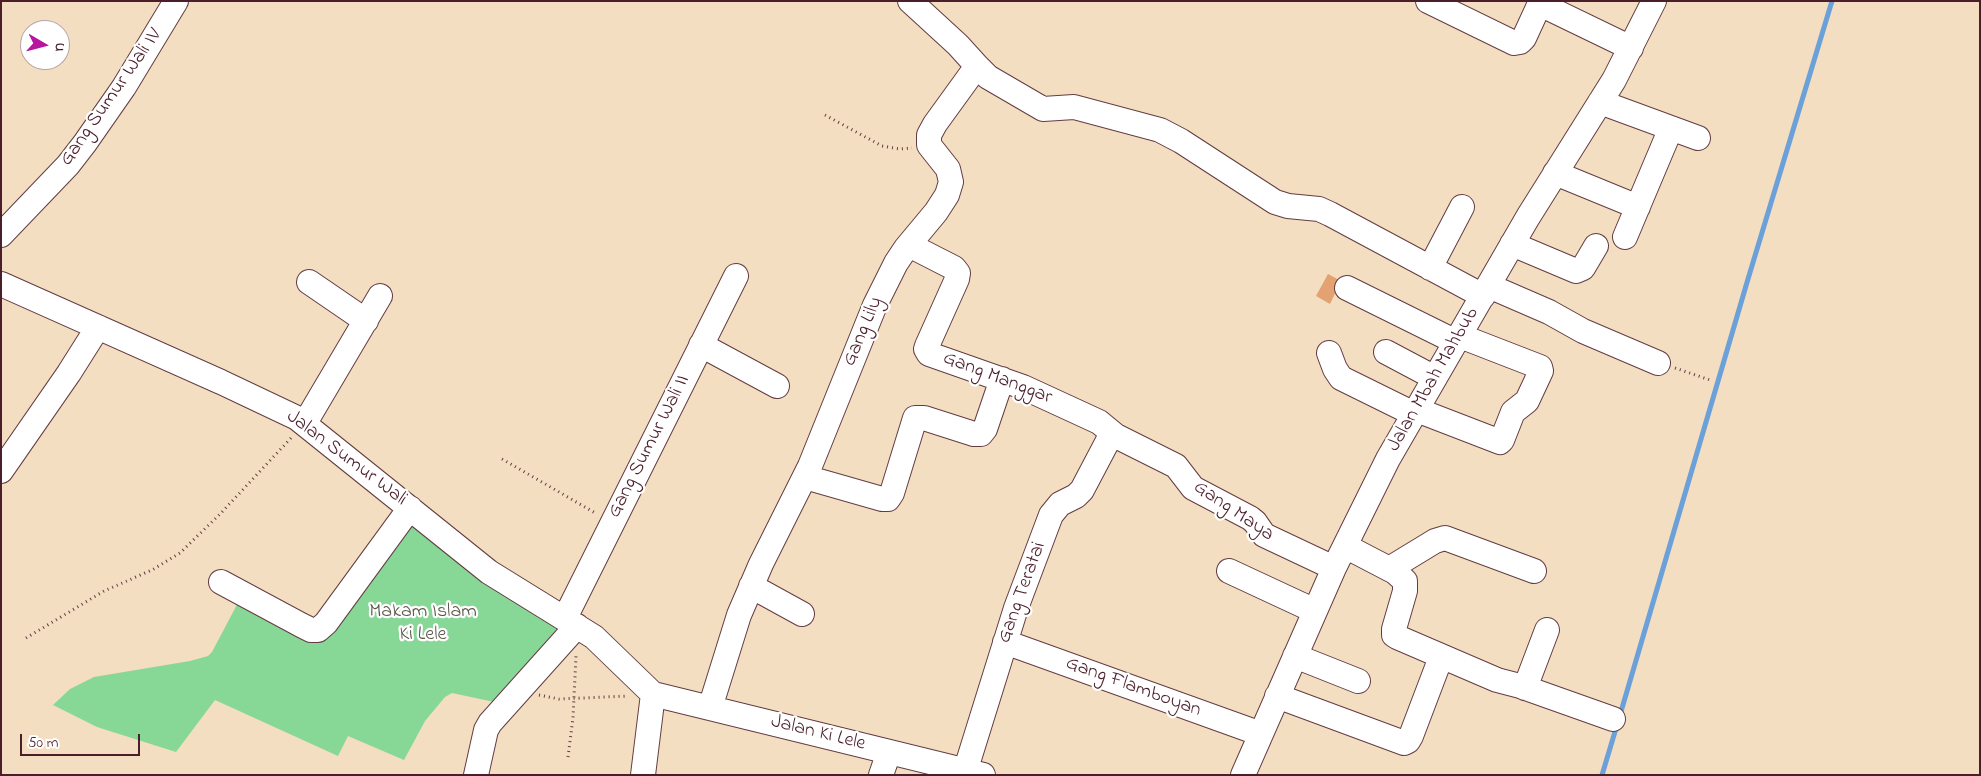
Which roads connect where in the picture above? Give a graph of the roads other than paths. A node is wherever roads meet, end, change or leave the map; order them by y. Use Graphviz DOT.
graph roads {
  1 [pos="176,1"];
  2 [pos="910,1"];
  3 [pos="1428,1"];
  4 [pos="1654,1"];
  5 [pos="1541,3"];
  6 [pos="1631,48"];
  7 [pos="977,66"];
  8 [pos="1600,102"];
  9 [pos="1671,128"];
  10 [pos="1698,138"];
  11 [pos="1556,173"];
  12 [pos="1462,207"];
  13 [pos="1638,207"];
  14 [pos="1,235"];
  15 [pos="1625,237"];
  16 [pos="1512,244"];
  17 [pos="908,245"];
  18 [pos="1596,246"];
  19 [pos="1430,268"];
  20 [pos="736,276"];
  21 [pos="310,282"];
  22 [pos="1,284"];
  23 [pos="1348,288"];
  24 [pos="1486,291"];
  25 [pos="380,296"];
  26 [pos="366,321"];
  27 [pos="98,327"];
  28 [pos="1458,339"];
  29 [pos="701,346"];
  30 [pos="1386,352"];
  31 [pos="1329,354"];
  32 [pos="1658,363"];
  33 [pos="1435,378"];
  34 [pos="1002,380"];
  35 [pos="777,386"];
  36 [pos="1416,412"];
  37 [pos="305,423"];
  38 [pos="1112,433"];
  39 [pos="1,471"];
  40 [pos="805,477"];
  41 [pos="410,508"];
  42 [pos="1345,546"];
  43 [pos="1334,568"];
  44 [pos="1389,569"];
  45 [pos="1534,570"];
  46 [pos="1229,571"];
  47 [pos="221,582"];
  48 [pos="751,586"];
  49 [pos="1315,611"];
  50 [pos="802,614"];
  51 [pos="571,622"];
  52 [pos="1547,630"];
  53 [pos="1005,642"];
  54 [pos="1295,656"];
  55 [pos="1441,657"];
  56 [pos="1358,681"];
  57 [pos="1524,688"];
  58 [pos="653,694"];
  59 [pos="1277,696"];
  60 [pos="710,708"];
  61 [pos="1613,719"];
  62 [pos="1261,734"];
  63 [pos="889,752"];
  64 [pos="971,773"];
  65 [pos="476,775"];
  66 [pos="643,775"];
  67 [pos="881,775"];
  68 [pos="1243,775"];
  1 -- 14 [label="street, Gang Sumur Wali IV"];
  2 -- 7 [label="street"];
  3 -- 5 [label="street"];
  4 -- 6 [label="street, Jalan Mbah Mahbub"];
  5 -- 6 [label="street"];
  6 -- 8 [label="street, Jalan Mbah Mahbub"];
  7 -- 17 [label="street, Gang Lily"];
  7 -- 19 [label="street"];
  8 -- 9 [label="street"];
  8 -- 11 [label="street, Jalan Mbah Mahbub"];
  9 -- 10 [label="street"];
  9 -- 13 [label="street"];
  11 -- 13 [label="street"];
  11 -- 16 [label="street, Jalan Mbah Mahbub"];
  12 -- 19 [label="street"];
  13 -- 15 [label="street"];
  16 -- 18 [label="street"];
  16 -- 24 [label="street, Jalan Mbah Mahbub"];
  17 -- 34 [label="street, Gang Manggar"];
  17 -- 40 [label="street, Gang Lily"];
  19 -- 24 [label="street"];
  20 -- 29 [label="street, Gang Sumur Wali II"];
  21 -- 26 [label="street"];
  22 -- 27 [label="street, Jalan Sumur Wali"];
  23 -- 28 [label="street"];
  24 -- 28 [label="street, Jalan Mbah Mahbub"];
  24 -- 32 [label="street"];
  25 -- 26 [label="street"];
  26 -- 37 [label="street"];
  27 -- 37 [label="street, Jalan Sumur Wali"];
  27 -- 39 [label="street"];
  28 -- 33 [label="street, Jalan Mbah Mahbub"];
  28 -- 36 [label="street"];
  29 -- 35 [label="street"];
  29 -- 51 [label="street, Gang Sumur Wali II"];
  30 -- 33 [label="street"];
  31 -- 36 [label="street"];
  33 -- 36 [label="street, Jalan Mbah Mahbub"];
  34 -- 38 [label="street, Gang Manggar"];
  34 -- 40 [label="street"];
  36 -- 42 [label="street, Jalan Mbah Mahbub"];
  37 -- 41 [label="street, Jalan Sumur Wali"];
  38 -- 43 [label="street, Gang Maya"];
  38 -- 53 [label="street, Gang Teratai"];
  40 -- 48 [label="street, Gang Lily"];
  41 -- 47 [label="street"];
  41 -- 51 [label="street, Jalan Sumur Wali"];
  42 -- 43 [label="street, Jalan Mbah Mahbub"];
  42 -- 44 [label="street"];
  43 -- 49 [label="street, Jalan Mbah Mahbub"];
  44 -- 45 [label="street"];
  44 -- 55 [label="street"];
  46 -- 49 [label="street"];
  48 -- 50 [label="street"];
  48 -- 60 [label="street, Gang Lily"];
  49 -- 54 [label="street, Jalan Mbah Mahbub"];
  51 -- 58 [label="street, Jalan Sumur Wali"];
  51 -- 65 [label="street, Gang Sumur Wali II"];
  52 -- 57 [label="street"];
  53 -- 62 [label="street, Gang Flamboyan"];
  53 -- 64 [label="street, Gang Teratai"];
  54 -- 56 [label="street"];
  54 -- 59 [label="street, Jalan Mbah Mahbub"];
  55 -- 57 [label="street"];
  55 -- 59 [label="street"];
  57 -- 61 [label="street"];
  58 -- 60 [label="street, Jalan Ki Lele"];
  58 -- 66 [label="street"];
  59 -- 62 [label="street, Jalan Mbah Mahbub"];
  60 -- 63 [label="street, Jalan Ki Lele"];
  62 -- 68 [label="street, Jalan Mbah Mahbub"];
  63 -- 64 [label="street, Jalan Ki Lele"];
  63 -- 67 [label="street"];
}
